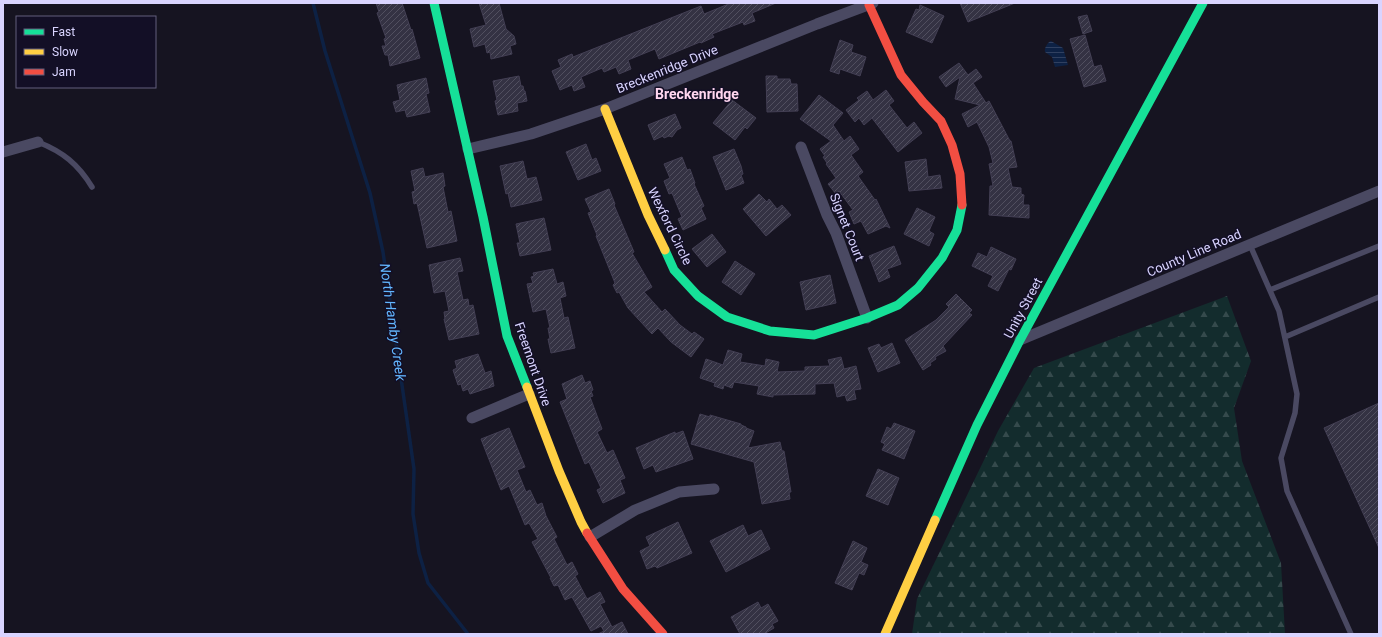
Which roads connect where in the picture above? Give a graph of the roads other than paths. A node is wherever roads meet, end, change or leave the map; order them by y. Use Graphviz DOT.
graph roads {
  1 [pos="434,3"];
  2 [pos="1203,3"];
  3 [pos="871,4"];
  4 [pos="604,109"];
  5 [pos="38,142"];
  6 [pos="801,147"];
  7 [pos="468,149"];
  8 [pos="3,152"];
  9 [pos="92,187"];
  10 [pos="1379,191"];
  11 [pos="1250,245"];
  12 [pos="1379,246"];
  13 [pos="1270,290"];
  14 [pos="1379,297"];
  15 [pos="868,318"];
  16 [pos="1285,337"];
  17 [pos="1020,340"];
  18 [pos="529,394"];
  19 [pos="472,418"];
  20 [pos="714,489"];
  21 [pos="590,537"];
  22 [pos="663,634"];
  23 [pos="886,634"];
  24 [pos="1351,634"];
  1 -- 7 [label="street, Freemont Drive"];
  2 -- 17 [label="street, Unity Street"];
  3 -- 4 [label="street, Breckenridge Drive"];
  3 -- 15 [label="street, Wexford Circle"];
  4 -- 7 [label="street, Breckenridge Drive"];
  4 -- 15 [label="street, Wexford Circle"];
  5 -- 8 [label="street"];
  5 -- 9 [label="lane"];
  6 -- 15 [label="street, Signet Court"];
  7 -- 18 [label="street, Freemont Drive"];
  10 -- 11 [label="street, County Line Road"];
  11 -- 13 [label="lane"];
  11 -- 17 [label="street, County Line Road"];
  12 -- 13 [label="lane"];
  13 -- 16 [label="lane"];
  14 -- 16 [label="lane"];
  16 -- 24 [label="lane"];
  17 -- 23 [label="street, Unity Street"];
  18 -- 19 [label="street"];
  18 -- 21 [label="street, Freemont Drive"];
  20 -- 21 [label="street"];
  21 -- 22 [label="street, Freemont Drive"];
}
